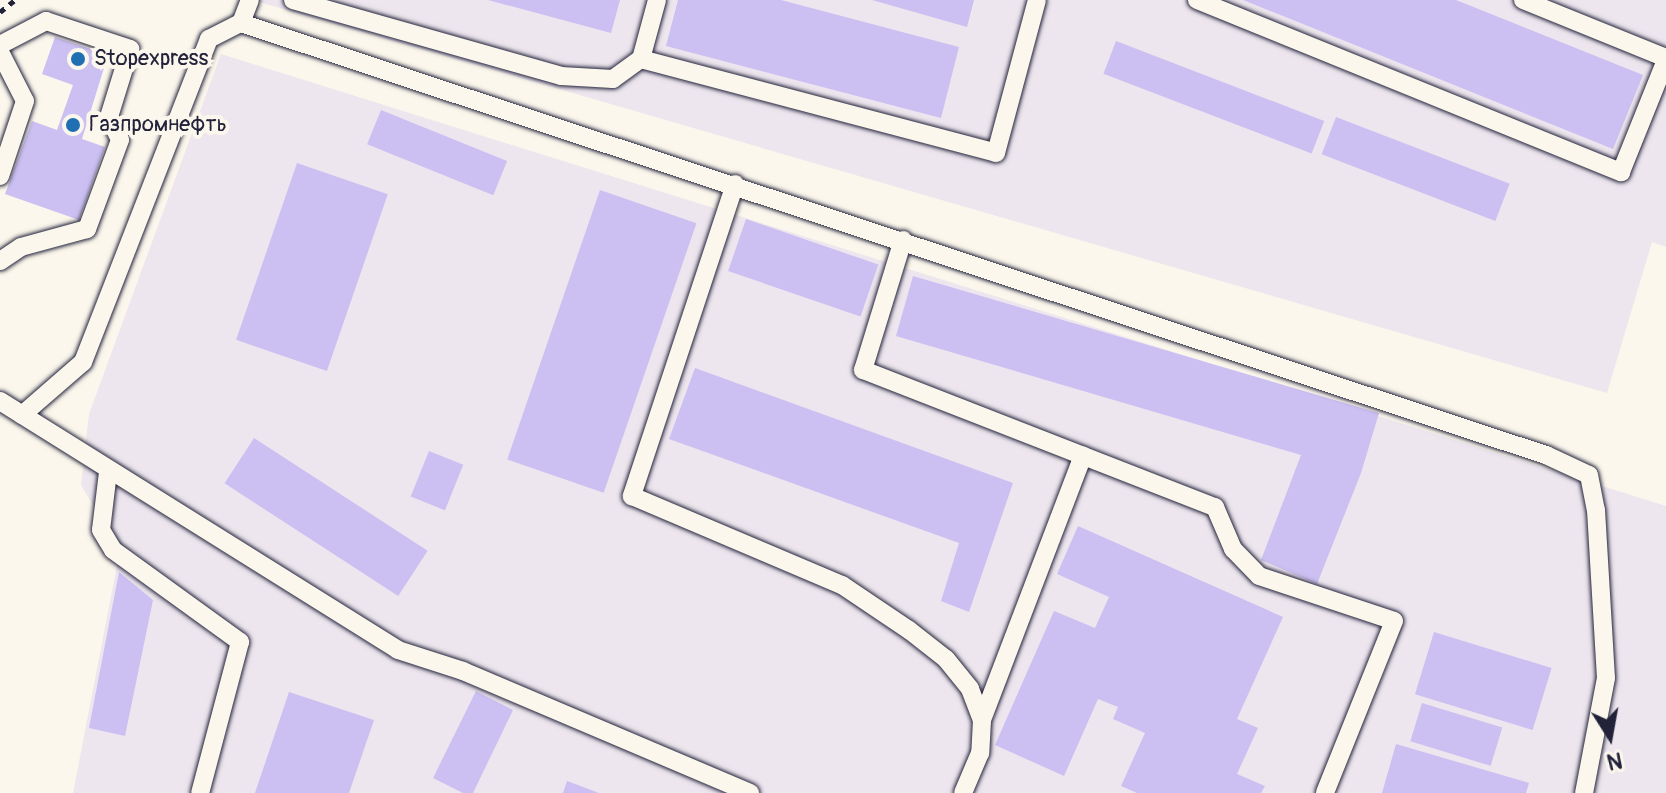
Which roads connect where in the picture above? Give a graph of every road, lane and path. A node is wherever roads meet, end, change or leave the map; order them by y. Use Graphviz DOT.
graph roads {
  1 [pos="15,0"];
  2 [pos="250,0"];
  3 [pos="293,0"];
  4 [pos="657,0"];
  5 [pos="1037,0"];
  6 [pos="1523,0"];
  7 [pos="1195,1"];
  8 [pos="0,12"];
  9 [pos="241,23"];
  10 [pos="0,45"];
  11 [pos="0,52"];
  12 [pos="641,59"];
  13 [pos="1666,59"];
  14 [pos="0,176"];
  15 [pos="735,184"];
  16 [pos="903,240"];
  17 [pos="0,261"];
  18 [pos="0,401"];
  19 [pos="22,415"];
  20 [pos="1083,456"];
  21 [pos="108,472"];
  22 [pos="982,720"];
  23 [pos="200,793"];
  24 [pos="750,793"];
  25 [pos="964,793"];
  26 [pos="1325,793"];
  27 [pos="1584,793"];
  1 -- 8 [label="path"];
  2 -- 9 [label="lane"];
  3 -- 12 [label="lane"];
  4 -- 12 [label="lane"];
  5 -- 12 [label="lane"];
  6 -- 13 [label="lane"];
  7 -- 13 [label="lane"];
  9 -- 15 [label="lane"];
  9 -- 19 [label="lane"];
  10 -- 17 [label="lane"];
  11 -- 14 [label="lane"];
  15 -- 16 [label="lane"];
  15 -- 22 [label="lane"];
  16 -- 20 [label="lane"];
  16 -- 27 [label="lane"];
  18 -- 19 [label="lane"];
  19 -- 21 [label="lane"];
  20 -- 22 [label="lane"];
  20 -- 26 [label="lane"];
  21 -- 23 [label="lane"];
  21 -- 24 [label="lane"];
  22 -- 25 [label="lane"];
}
